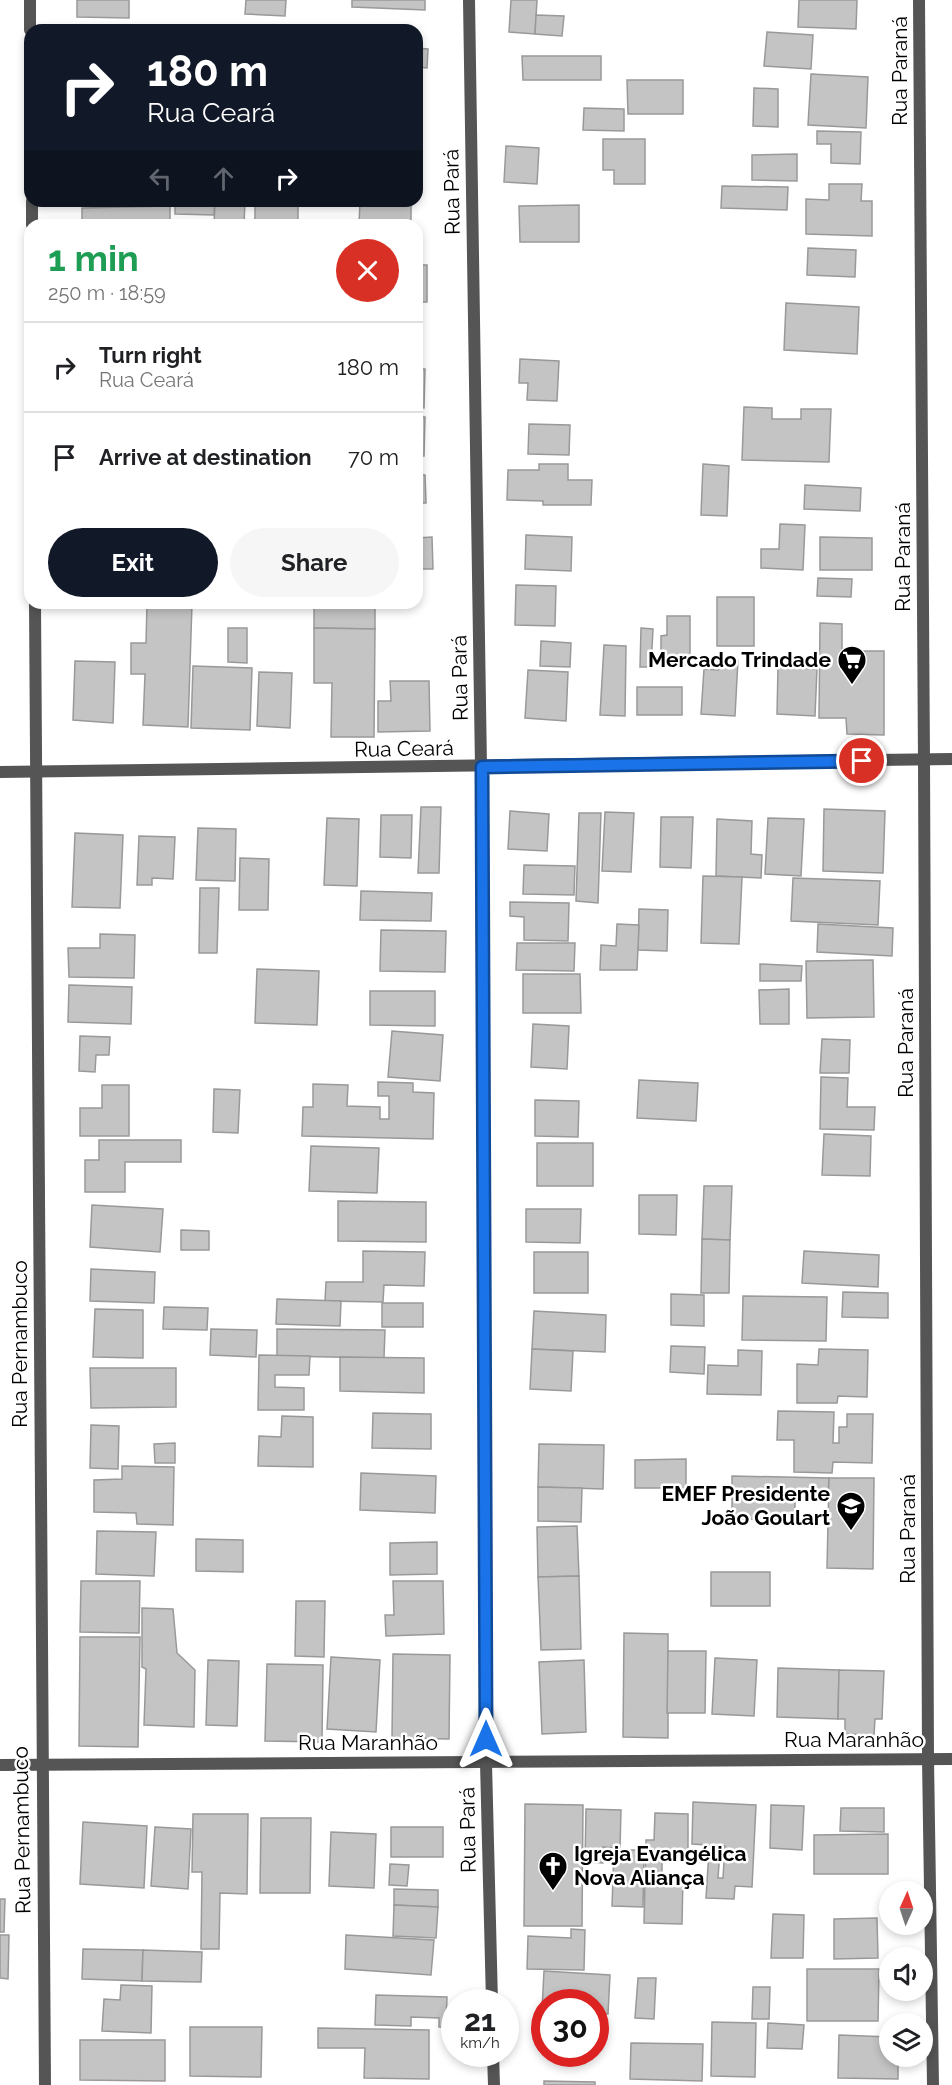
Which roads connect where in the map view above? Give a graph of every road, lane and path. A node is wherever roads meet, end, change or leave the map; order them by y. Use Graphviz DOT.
graph roads {
  1 [pos="30,0"];
  2 [pos="469,0"];
  3 [pos="919,0"];
  4 [pos="30,24"];
  5 [pos="35,609"];
  6 [pos="952,759"];
  7 [pos="924,760"];
  8 [pos="482,767"];
  9 [pos="0,772"];
  10 [pos="36,772"];
  11 [pos="928,1759"];
  12 [pos="952,1759"];
  13 [pos="486,1762"];
  14 [pos="41,1764"];
  15 [pos="0,1765"];
  16 [pos="492,1989"];
  17 [pos="493,2067"];
  18 [pos="45,2085"];
  19 [pos="494,2085"];
  20 [pos="933,2085"];
  1 -- 4 [label="street"];
  2 -- 8 [label="street, Rua Pará"];
  3 -- 7 [label="street, Rua Paraná"];
  5 -- 10 [label="street, Rua Pernambuco"];
  6 -- 7 [label="street, Rua Ceará"];
  7 -- 8 [label="street, Rua Ceará"];
  7 -- 11 [label="street, Rua Paraná"];
  8 -- 10 [label="street, Rua Ceará"];
  8 -- 13 [label="street, Rua Pará"];
  9 -- 10 [label="street, Rua Ceará"];
  10 -- 14 [label="street, Rua Pernambuco"];
  11 -- 12 [label="street, Rua Maranhão"];
  11 -- 13 [label="street, Rua Maranhão"];
  11 -- 20 [label="street, Rua Paraná"];
  13 -- 14 [label="street, Rua Maranhão"];
  13 -- 16 [label="street, Rua Pará"];
  14 -- 15 [label="street, Rua Maranhão"];
  14 -- 18 [label="street, Rua Pernambuco"];
  17 -- 19 [label="street"];
}
